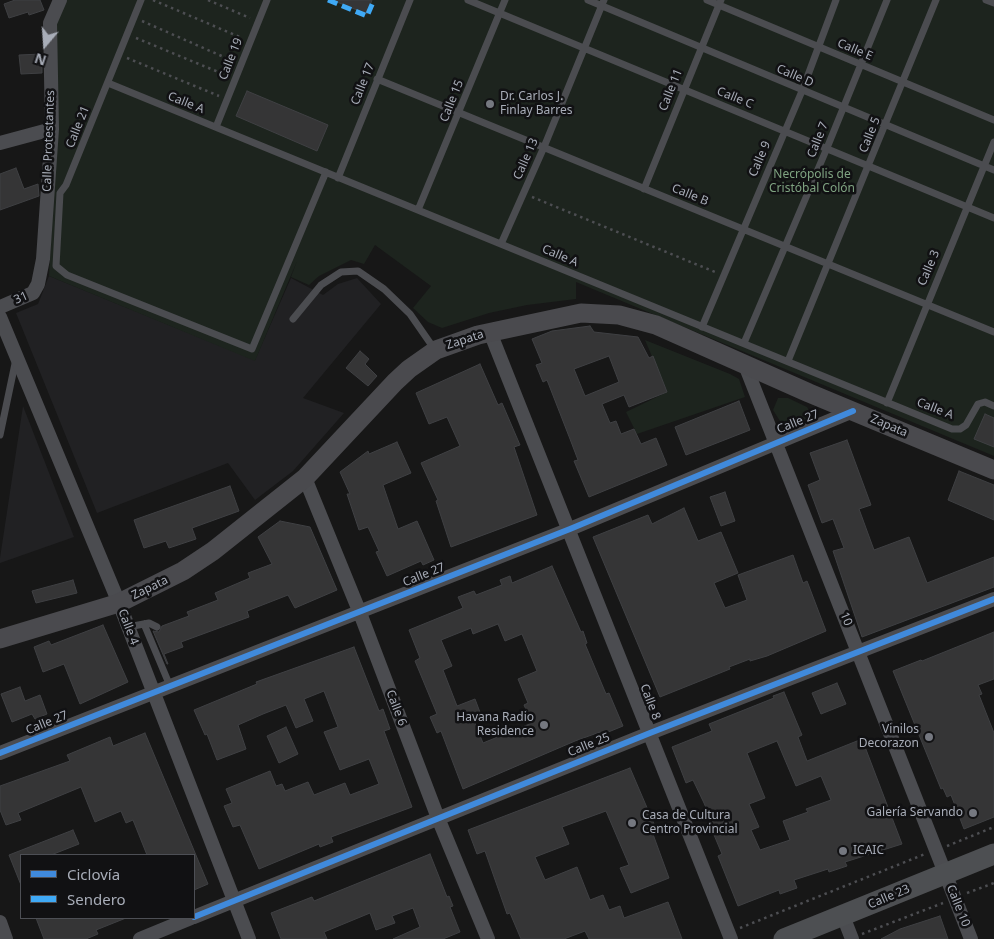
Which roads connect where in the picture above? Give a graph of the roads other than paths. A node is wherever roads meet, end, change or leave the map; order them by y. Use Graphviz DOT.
graph roads {
  1 [pos="60,0"];
  2 [pos="142,0"];
  3 [pos="266,0"];
  4 [pos="410,0"];
  5 [pos="468,0"];
  6 [pos="504,0"];
  7 [pos="588,0"];
  8 [pos="707,0"];
  9 [pos="836,0"];
  10 [pos="887,0"];
  11 [pos="936,0"];
  12 [pos="986,0"];
  13 [pos="720,2"];
  14 [pos="603,3"];
  15 [pos="994,3"];
  16 [pos="499,13"];
  17 [pos="818,47"];
  18 [pos="584,48"];
  19 [pos="701,48"];
  20 [pos="860,65"];
  21 [pos="377,79"];
  22 [pos="903,82"];
  23 [pos="108,83"];
  24 [pos="683,89"];
  25 [pos="802,91"];
  26 [pos="843,108"];
  27 [pos="460,112"];
  28 [pos="994,120"];
  29 [pos="886,126"];
  30 [pos="216,127"];
  31 [pos="52,129"];
  32 [pos="784,130"];
  33 [pos="994,142"];
  34 [pos="0,144"];
  35 [pos="544,147"];
  36 [pos="827,148"];
  37 [pos="984,166"];
  38 [pos="869,167"];
  39 [pos="994,170"];
  40 [pos="326,172"];
  41 [pos="338,178"];
  42 [pos="644,188"];
  43 [pos="967,207"];
  44 [pos="418,210"];
  45 [pos="994,218"];
  46 [pos="743,228"];
  47 [pos="501,244"];
  48 [pos="786,246"];
  49 [pos="829,264"];
  50 [pos="38,284"];
  51 [pos="926,305"];
  52 [pos="0,307"];
  53 [pos="0,317"];
  54 [pos="293,319"];
  55 [pos="702,327"];
  56 [pos="490,332"];
  57 [pos="994,332"];
  58 [pos="744,342"];
  59 [pos="436,350"];
  60 [pos="17,356"];
  61 [pos="788,361"];
  62 [pos="745,365"];
  63 [pos="887,403"];
  64 [pos="994,406"];
  65 [pos="853,411"];
  66 [pos="0,435"];
  67 [pos="775,443"];
  68 [pos="994,470"];
  69 [pos="305,478"];
  70 [pos="570,529"];
  71 [pos="994,599"];
  72 [pos="119,603"];
  73 [pos="360,613"];
  74 [pos="144,624"];
  75 [pos="128,627"];
  76 [pos="157,627"];
  77 [pos="0,639"];
  78 [pos="859,652"];
  79 [pos="170,686"];
  80 [pos="154,692"];
  81 [pos="650,733"];
  82 [pos="0,753"];
  83 [pos="438,818"];
  84 [pos="994,854"];
  85 [pos="945,874"];
  86 [pos="234,900"];
  87 [pos="195,916"];
  88 [pos="843,916"];
  89 [pos="187,919"];
  90 [pos="0,922"];
  91 [pos="729,936"];
  92 [pos="852,938"];
  93 [pos="6,939"];
  94 [pos="140,939"];
  95 [pos="249,939"];
  96 [pos="488,939"];
  97 [pos="784,939"];
  98 [pos="971,939"];
  1 -- 31 [label="street, Calle Protestantes"];
  2 -- 23 [label="lane, Calle 21"];
  3 -- 30 [label="lane, Calle 19"];
  4 -- 21 [label="lane, Calle 17"];
  5 -- 16 [label="lane, Calle C"];
  6 -- 16 [label="lane, Calle 15"];
  7 -- 14 [label="lane, Calle D"];
  8 -- 13 [label="lane, Calle E"];
  9 -- 17 [label="lane, Calle 9"];
  10 -- 20 [label="lane, Calle 7"];
  11 -- 22 [label="lane, Calle 5"];
  12 -- 15 [label="lane"];
  13 -- 17 [label="lane, Calle E"];
  13 -- 19 [label="lane, Calle 11"];
  14 -- 18 [label="lane, Calle 13"];
  14 -- 19 [label="lane, Calle D"];
  16 -- 18 [label="lane, Calle C"];
  16 -- 27 [label="lane, Calle 15"];
  17 -- 20 [label="lane, Calle E"];
  17 -- 25 [label="lane, Calle 9"];
  18 -- 24 [label="lane, Calle C"];
  18 -- 35 [label="lane, Calle 13"];
  19 -- 24 [label="lane, Calle 11"];
  19 -- 25 [label="lane, Calle D"];
  20 -- 22 [label="lane, Calle E"];
  20 -- 26 [label="lane, Calle 7"];
  21 -- 27 [label="lane, Calle B"];
  21 -- 41 [label="lane, Calle 17"];
  22 -- 28 [label="lane, Calle E"];
  22 -- 29 [label="lane, Calle 5"];
  23 -- 30 [label="lane, Calle A"];
  23 -- 40 [label="lane, Calle 21"];
  24 -- 32 [label="lane, Calle C"];
  24 -- 42 [label="lane, Calle 11"];
  25 -- 26 [label="lane, Calle D"];
  25 -- 32 [label="lane, Calle 9"];
  26 -- 29 [label="lane, Calle D"];
  26 -- 36 [label="lane, Calle 7"];
  27 -- 35 [label="lane, Calle B"];
  27 -- 44 [label="lane, Calle 15"];
  29 -- 37 [label="lane, Calle D"];
  29 -- 38 [label="lane, Calle 5"];
  30 -- 40 [label="lane, Calle A"];
  31 -- 34 [label="street"];
  31 -- 50 [label="street, Calle Protestantes"];
  32 -- 36 [label="lane, Calle C"];
  32 -- 46 [label="lane, Calle 9"];
  33 -- 37 [label="lane, Calle 3"];
  35 -- 42 [label="lane, Calle B"];
  35 -- 47 [label="lane, Calle 13"];
  36 -- 38 [label="lane, Calle C"];
  36 -- 48 [label="lane, Calle 7"];
  37 -- 39 [label="lane, Calle D"];
  37 -- 43 [label="lane, Calle 3"];
  38 -- 43 [label="lane, Calle C"];
  38 -- 49 [label="lane, Calle 5"];
  40 -- 41 [label="lane, Calle A"];
  41 -- 44 [label="lane, Calle A"];
  42 -- 46 [label="lane, Calle B"];
  43 -- 45 [label="lane, Calle C"];
  43 -- 51 [label="lane, Calle 3"];
  44 -- 47 [label="lane, Calle A"];
  46 -- 48 [label="lane, Calle B"];
  46 -- 55 [label="lane, Calle 9"];
  47 -- 55 [label="lane, Calle A"];
  48 -- 49 [label="lane, Calle B"];
  48 -- 58 [label="lane, Calle 7"];
  49 -- 51 [label="lane, Calle B"];
  49 -- 61 [label="lane, Calle 5"];
  50 -- 52 [label="street, 31"];
  51 -- 57 [label="lane, Calle B"];
  51 -- 63 [label="lane, Calle 3"];
  53 -- 60 [label="street, Calle 4"];
  54 -- 59 [label="lane"];
  55 -- 58 [label="lane, Calle A"];
  56 -- 59 [label="main road, Zapata"];
  56 -- 62 [label="main road, Zapata"];
  56 -- 70 [label="street, Calle 8"];
  58 -- 61 [label="lane, Calle A"];
  59 -- 69 [label="main road, Zapata"];
  60 -- 66 [label="lane"];
  60 -- 72 [label="street, Calle 4"];
  61 -- 63 [label="lane, Calle A"];
  62 -- 65 [label="main road, Zapata"];
  62 -- 67 [label="street, 10"];
  63 -- 64 [label="lane, Calle A"];
  65 -- 67 [label="street, Calle 27"];
  65 -- 68 [label="main road, Zapata"];
  67 -- 70 [label="street, Calle 27"];
  67 -- 78 [label="street, 10"];
  69 -- 72 [label="main road, Zapata"];
  69 -- 73 [label="street, Calle 6"];
  70 -- 73 [label="street, Calle 27"];
  70 -- 81 [label="street, Calle 8"];
  71 -- 78 [label="street, Calle 25"];
  72 -- 75 [label="street, Calle 4"];
  72 -- 77 [label="main road, Zapata"];
  73 -- 79 [label="street, Calle 27"];
  73 -- 83 [label="street, Calle 6"];
  74 -- 75 [label="lane"];
  74 -- 76 [label="lane"];
  74 -- 79 [label="lane"];
  75 -- 80 [label="street, Calle 4"];
  78 -- 81 [label="street, Calle 25"];
  78 -- 85 [label="street, 10"];
  79 -- 80 [label="street, Calle 27"];
  80 -- 82 [label="street, Calle 27"];
  80 -- 86 [label="street, Calle 4"];
  81 -- 83 [label="street, Calle 25"];
  81 -- 91 [label="street, Calle 8"];
  83 -- 86 [label="street, Calle 25"];
  83 -- 96 [label="street, Calle 6"];
  84 -- 85 [label="main road, Calle 23"];
  85 -- 88 [label="main road, Calle 23"];
  85 -- 98 [label="street, Calle 10"];
  86 -- 87 [label="street, Calle 25"];
  86 -- 95 [label="street, Calle 4"];
  88 -- 92 [label="street"];
  88 -- 97 [label="main road, Calle 23"];
  89 -- 94 [label="street, Calle 25"];
  90 -- 93 [label="street"];
}
